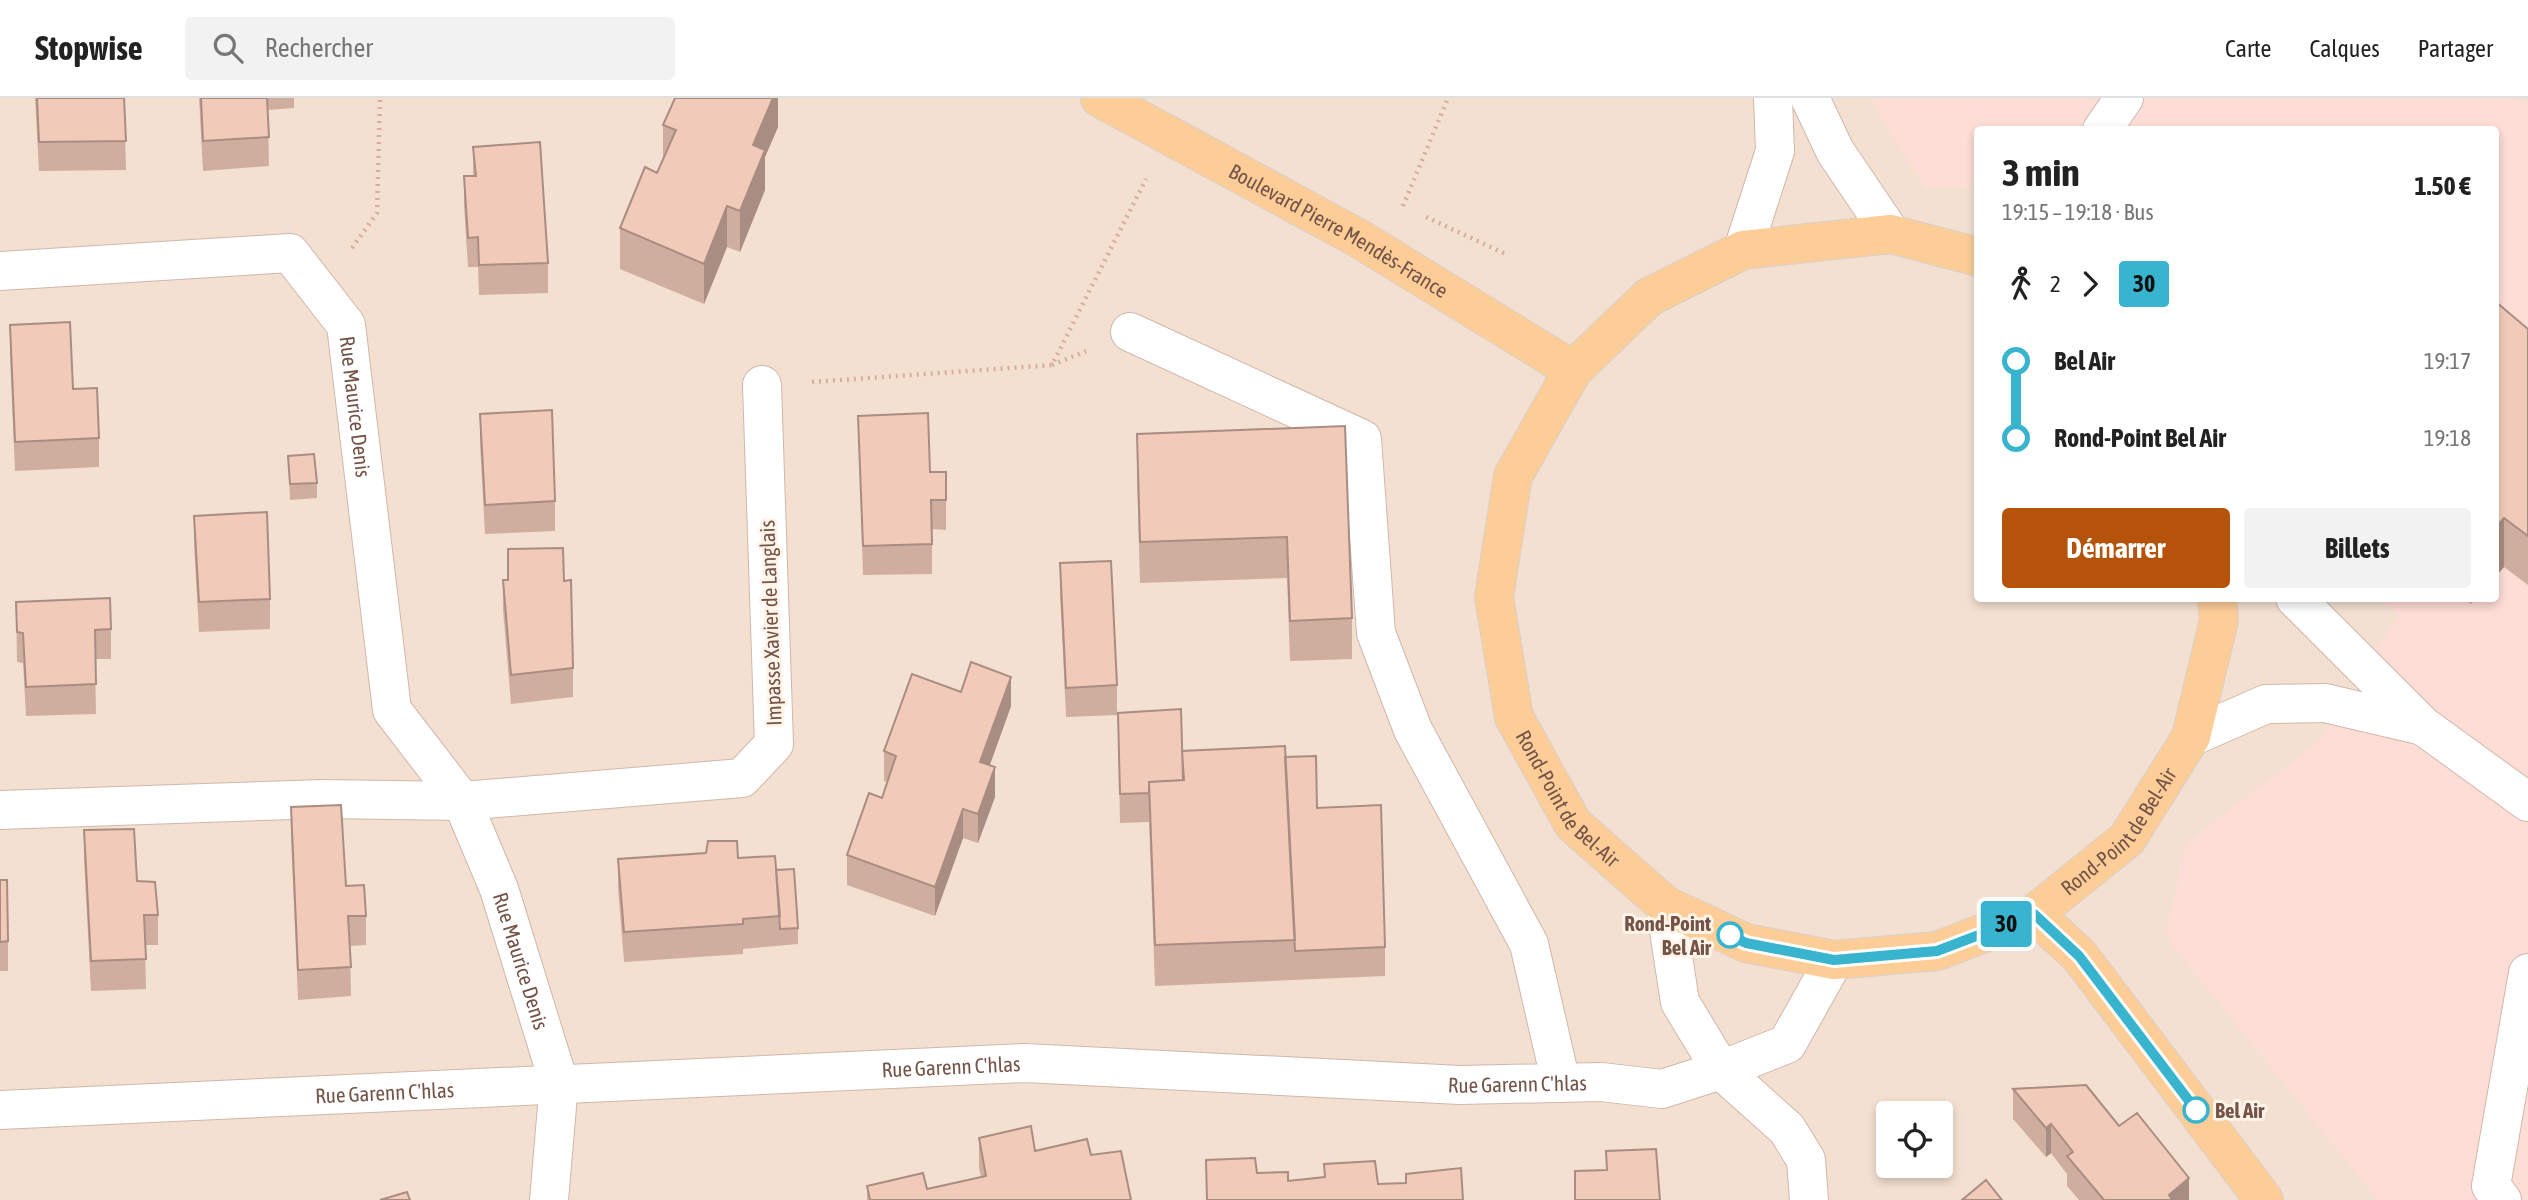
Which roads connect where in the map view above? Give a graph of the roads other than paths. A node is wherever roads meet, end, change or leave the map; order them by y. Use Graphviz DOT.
graph roads {
  1 [pos="1101,98"];
  2 [pos="1773,98"];
  3 [pos="1810,98"];
  4 [pos="2124,98"];
  5 [pos="2105,126"];
  6 [pos="1891,234"];
  7 [pos="1743,250"];
  8 [pos="1974,256"];
  9 [pos="0,271"];
  10 [pos="1130,332"];
  11 [pos="1573,370"];
  12 [pos="762,386"];
  13 [pos="2217,602"];
  14 [pos="2299,602"];
  15 [pos="2423,726"];
  16 [pos="2191,737"];
  17 [pos="462,801"];
  18 [pos="2528,802"];
  19 [pos="0,810"];
  20 [pos="1665,905"];
  21 [pos="2034,914"];
  22 [pos="1834,960"];
  23 [pos="2528,973"];
  24 [pos="1721,1070"];
  25 [pos="559,1083"];
  26 [pos="1561,1083"];
  27 [pos="0,1110"];
  28 [pos="549,1200"];
  29 [pos="1809,1200"];
  30 [pos="2264,1200"];
  31 [pos="2502,1200"];
  1 -- 11 [label="main road, Boulevard Pierre Mendès-France"];
  2 -- 7 [label="street"];
  3 -- 6 [label="street"];
  4 -- 5 [label="street"];
  6 -- 7 [label="main road, Rond-Point de Bel-Air"];
  6 -- 8 [label="main road, Rond-Point de Bel-Air"];
  7 -- 11 [label="main road, Rond-Point de Bel-Air"];
  9 -- 17 [label="street, Rue Maurice Denis"];
  10 -- 26 [label="street"];
  11 -- 20 [label="main road, Rond-Point de Bel-Air"];
  12 -- 17 [label="street, Impasse Xavier de Langlais"];
  13 -- 16 [label="main road, Rond-Point de Bel-Air"];
  14 -- 15 [label="street"];
  15 -- 16 [label="street"];
  15 -- 18 [label="street"];
  16 -- 21 [label="main road, Rond-Point de Bel-Air"];
  17 -- 19 [label="street"];
  17 -- 25 [label="street, Rue Maurice Denis"];
  20 -- 22 [label="main road, Rond-Point de Bel-Air"];
  20 -- 24 [label="street"];
  21 -- 22 [label="main road, Rond-Point de Bel-Air"];
  21 -- 30 [label="main road"];
  22 -- 24 [label="street, Rue Garenn C'hlas"];
  23 -- 31 [label="street"];
  24 -- 26 [label="street, Rue Garenn C'hlas"];
  24 -- 29 [label="street"];
  25 -- 26 [label="street, Rue Garenn C'hlas"];
  25 -- 27 [label="street, Rue Garenn C'hlas"];
  25 -- 28 [label="street"];
}
